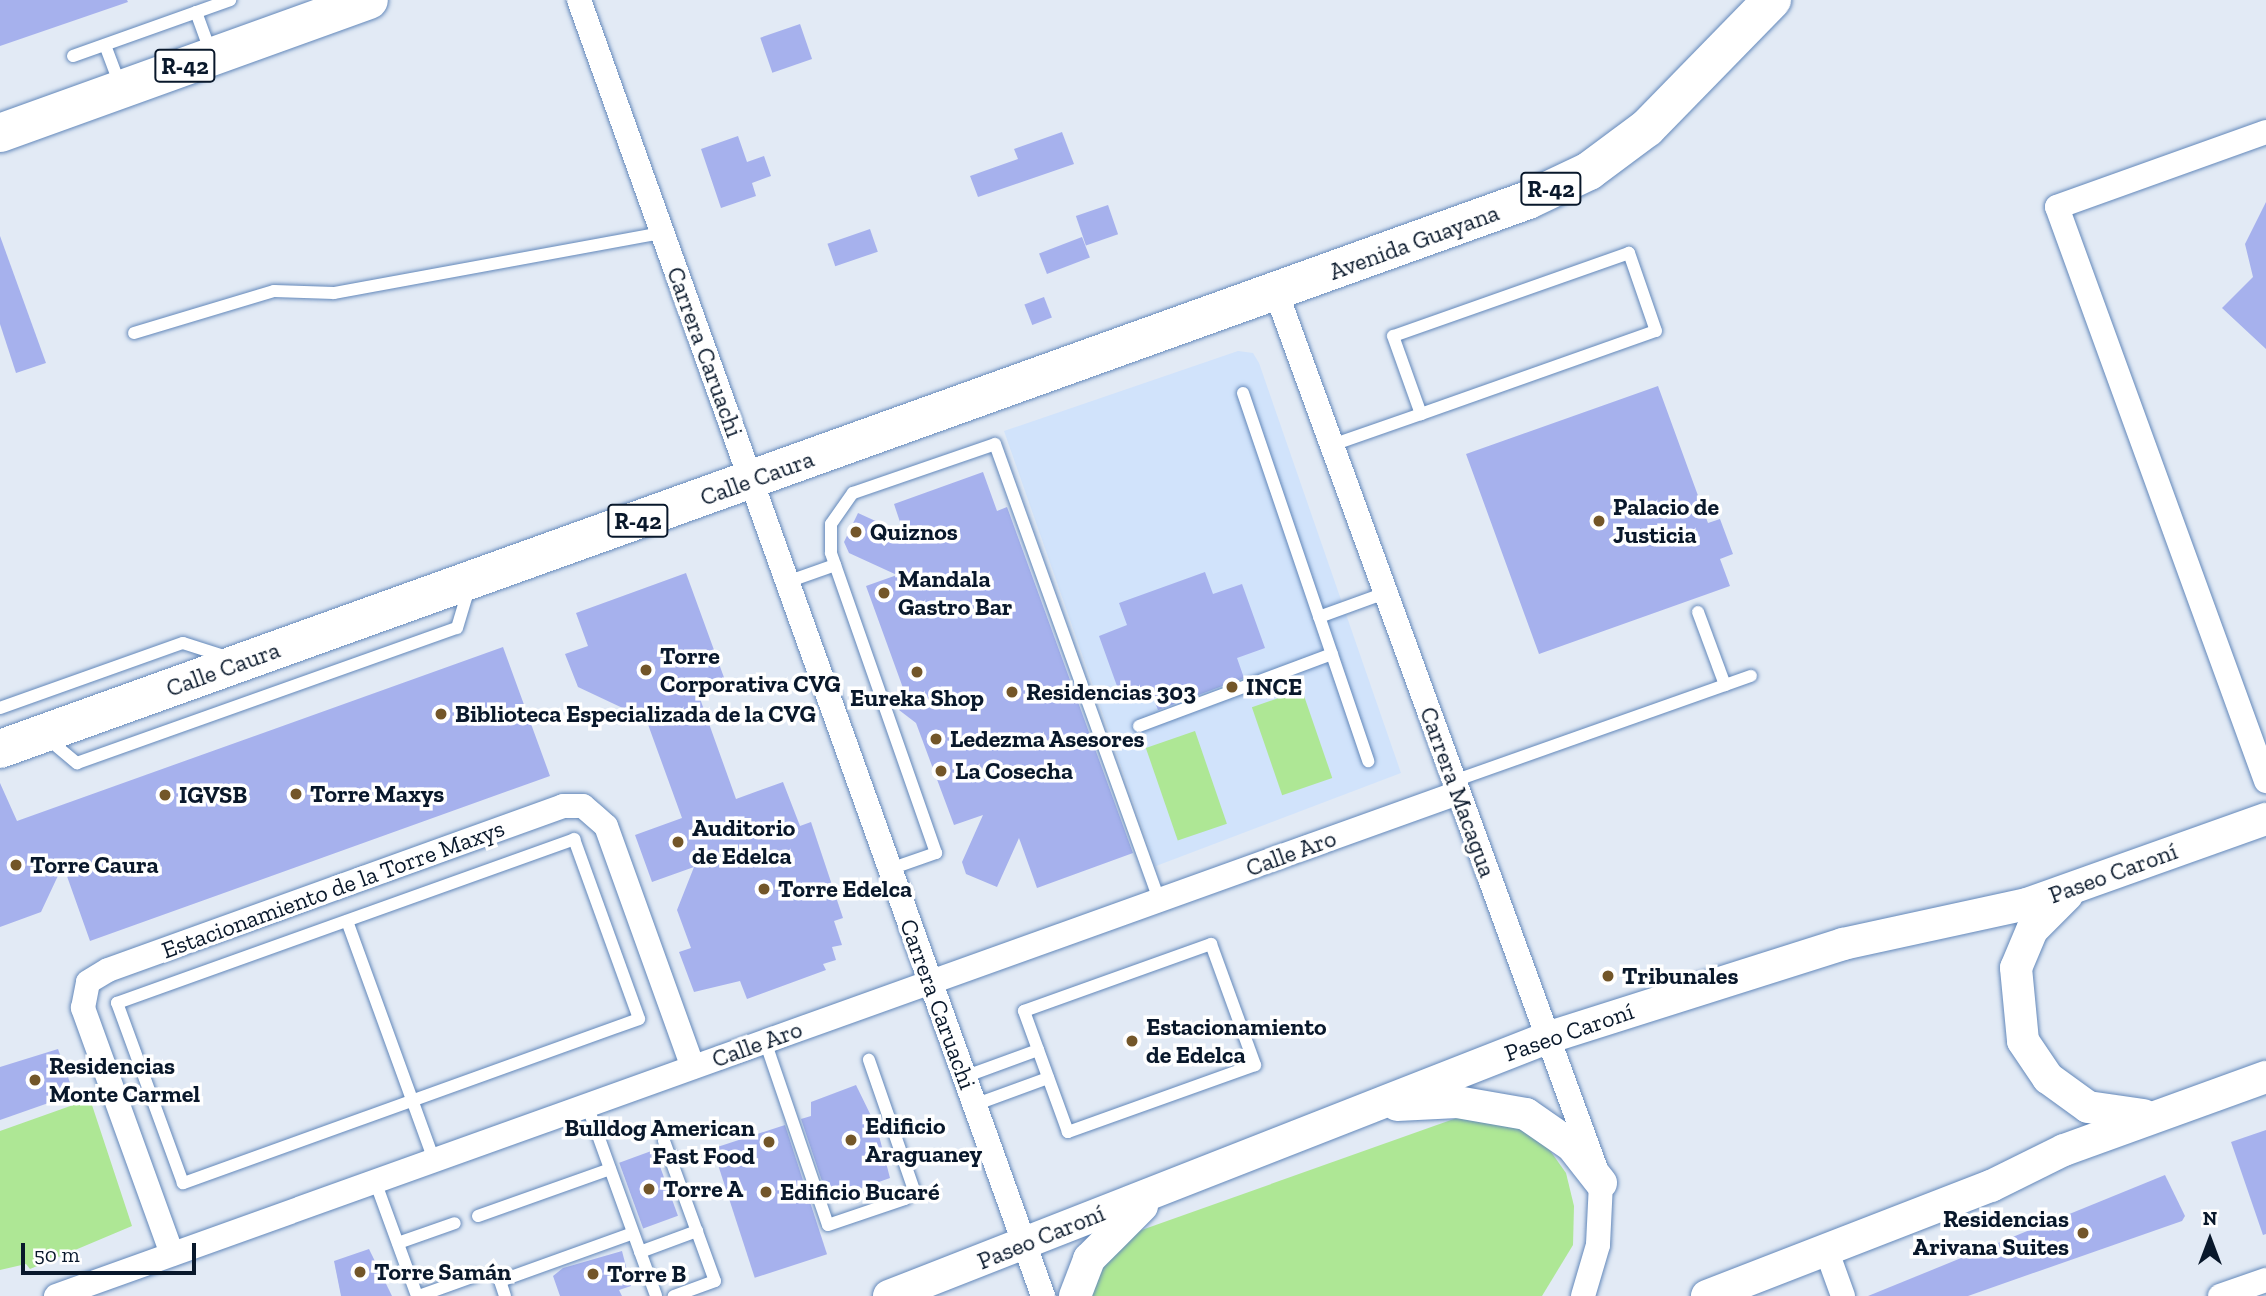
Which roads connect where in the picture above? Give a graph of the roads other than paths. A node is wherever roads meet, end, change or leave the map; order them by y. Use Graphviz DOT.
graph roads {
  1 [pos="230,0"];
  2 [pos="369,0"];
  3 [pos="579,0"];
  4 [pos="1752,0"];
  5 [pos="1772,0"];
  6 [pos="196,12"];
  7 [pos="105,45"];
  8 [pos="1722,52"];
  9 [pos="73,56"];
  10 [pos="212,57"];
  11 [pos="121,89"];
  12 [pos="0,132"];
  13 [pos="2266,132"];
  14 [pos="662,233"];
  15 [pos="1276,292"];
  16 [pos="134,333"];
  17 [pos="1243,393"];
  18 [pos="1421,414"];
  19 [pos="1332,445"];
  20 [pos="751,480"];
  21 [pos="835,565"];
  22 [pos="472,580"];
  23 [pos="787,583"];
  24 [pos="1385,593"];
  25 [pos="1698,612"];
  26 [pos="1319,617"];
  27 [pos="1332,654"];
  28 [pos="241,663"];
  29 [pos="1751,676"];
  30 [pos="1725,685"];
  31 [pos="0,708"];
  32 [pos="1139,726"];
  33 [pos="43,734"];
  34 [pos="0,749"];
  35 [pos="1368,761"];
  36 [pos="2266,781"];
  37 [pos="1456,787"];
  38 [pos="2266,818"];
  39 [pos="890,869"];
  40 [pos="2089,882"];
  41 [pos="1159,900"];
  42 [pos="347,921"];
  43 [pos="930,982"];
  44 [pos="1547,1038"];
  45 [pos="765,1041"];
  46 [pos="1038,1050"];
  47 [pos="869,1060"];
  48 [pos="693,1067"];
  49 [pos="964,1077"];
  50 [pos="2266,1077"];
  51 [pos="1048,1078"];
  52 [pos="412,1101"];
  53 [pos="587,1105"];
  54 [pos="974,1105"];
  55 [pos="1368,1107"];
  56 [pos="2162,1114"];
  57 [pos="664,1141"];
  58 [pos="434,1160"];
  59 [pos="610,1169"];
  60 [pos="376,1181"];
  61 [pos="1601,1183"];
  62 [pos="1167,1185"];
  63 [pos="478,1216"];
  64 [pos="455,1223"];
  65 [pos="697,1231"];
  66 [pos="633,1233"];
  67 [pos="398,1243"];
  68 [pos="1025,1247"];
  69 [pos="1826,1249"];
  70 [pos="640,1252"];
  71 [pos="172,1254"];
  72 [pos="475,1276"];
  73 [pos="2266,1280"];
  74 [pos="56,1296"];
  75 [pos="418,1296"];
  76 [pos="505,1296"];
  77 [pos="656,1296"];
  78 [pos="674,1296"];
  79 [pos="889,1296"];
  80 [pos="1043,1296"];
  81 [pos="1075,1296"];
  82 [pos="1583,1296"];
  83 [pos="1707,1296"];
  84 [pos="1843,1296"];
  85 [pos="2220,1296"];
  1 -- 6 [label="lane"];
  2 -- 10 [label="main road, R-42"];
  3 -- 14 [label="street, Carrera Caruachi"];
  4 -- 8 [label="street"];
  5 -- 8 [label="main road, Avenida Guayana / R-42"];
  6 -- 7 [label="lane"];
  6 -- 10 [label="lane"];
  7 -- 9 [label="lane"];
  7 -- 11 [label="lane"];
  8 -- 15 [label="main road, Avenida Guayana / R-42"];
  10 -- 11 [label="main road, R-42"];
  11 -- 12 [label="main road, R-42"];
  13 -- 36 [label="street"];
  14 -- 16 [label="lane"];
  14 -- 20 [label="street, Carrera Caruachi"];
  15 -- 19 [label="street, Carrera Macagua"];
  15 -- 20 [label="main road, Calle Caura / R-42"];
  17 -- 26 [label="lane"];
  18 -- 18 [label="lane"];
  18 -- 19 [label="lane"];
  19 -- 24 [label="street, Carrera Macagua"];
  20 -- 22 [label="main road, Calle Caura / R-42"];
  20 -- 23 [label="street, Carrera Caruachi"];
  21 -- 23 [label="lane"];
  21 -- 39 [label="lane"];
  21 -- 41 [label="lane"];
  22 -- 28 [label="main road, Calle Caura / R-42"];
  22 -- 33 [label="lane"];
  23 -- 39 [label="street, Carrera Caruachi"];
  24 -- 26 [label="lane"];
  24 -- 37 [label="street, Carrera Macagua"];
  25 -- 30 [label="lane"];
  26 -- 27 [label="lane"];
  27 -- 32 [label="lane"];
  27 -- 35 [label="lane"];
  28 -- 31 [label="lane"];
  28 -- 33 [label="main road, Calle Caura / R-42"];
  29 -- 30 [label="lane"];
  30 -- 37 [label="lane"];
  33 -- 34 [label="main road, Calle Caura / R-42"];
  37 -- 41 [label="street, Calle Aro"];
  37 -- 44 [label="street, Carrera Macagua"];
  38 -- 40 [label="street, Paseo Caroní"];
  39 -- 43 [label="street, Carrera Caruachi"];
  40 -- 44 [label="street, Paseo Caroní"];
  40 -- 56 [label="street"];
  41 -- 43 [label="street, Calle Aro"];
  42 -- 52 [label="lane"];
  42 -- 52 [label="lane"];
  42 -- 52 [label="lane"];
  43 -- 45 [label="street, Calle Aro"];
  43 -- 49 [label="street, Carrera Caruachi"];
  44 -- 55 [label="street, Paseo Caroní"];
  44 -- 61 [label="street, Carrera Macagua"];
  45 -- 47 [label="lane"];
  45 -- 48 [label="street, Calle Aro"];
  46 -- 49 [label="lane"];
  46 -- 51 [label="lane"];
  46 -- 51 [label="lane"];
  48 -- 53 [label="street, Calle Aro"];
  48 -- 71 [label="street, Estacionamiento de la Torre Maxys"];
  49 -- 54 [label="street, Carrera Caruachi"];
  50 -- 56 [label="street"];
  51 -- 54 [label="lane"];
  52 -- 58 [label="lane"];
  53 -- 58 [label="street, Calle Aro"];
  53 -- 59 [label="lane"];
  54 -- 68 [label="street, Carrera Caruachi"];
  55 -- 61 [label="street"];
  55 -- 62 [label="street, Paseo Caroní"];
  56 -- 69 [label="street"];
  57 -- 65 [label="lane"];
  58 -- 60 [label="street, Calle Aro"];
  59 -- 63 [label="lane"];
  59 -- 66 [label="lane"];
  60 -- 67 [label="lane"];
  60 -- 71 [label="street, Calle Aro"];
  61 -- 82 [label="street, Carrera Macagua"];
  62 -- 68 [label="street, Paseo Caroní"];
  62 -- 81 [label="street"];
  64 -- 67 [label="lane"];
  65 -- 70 [label="lane"];
  65 -- 78 [label="lane"];
  66 -- 70 [label="lane"];
  66 -- 76 [label="lane"];
  67 -- 75 [label="lane"];
  68 -- 79 [label="street, Paseo Caroní"];
  68 -- 80 [label="street, Carrera Caruachi"];
  69 -- 83 [label="street"];
  69 -- 84 [label="street"];
  70 -- 77 [label="lane"];
  71 -- 74 [label="street, Calle Aro"];
  72 -- 75 [label="lane"];
  73 -- 85 [label="street"];
}
